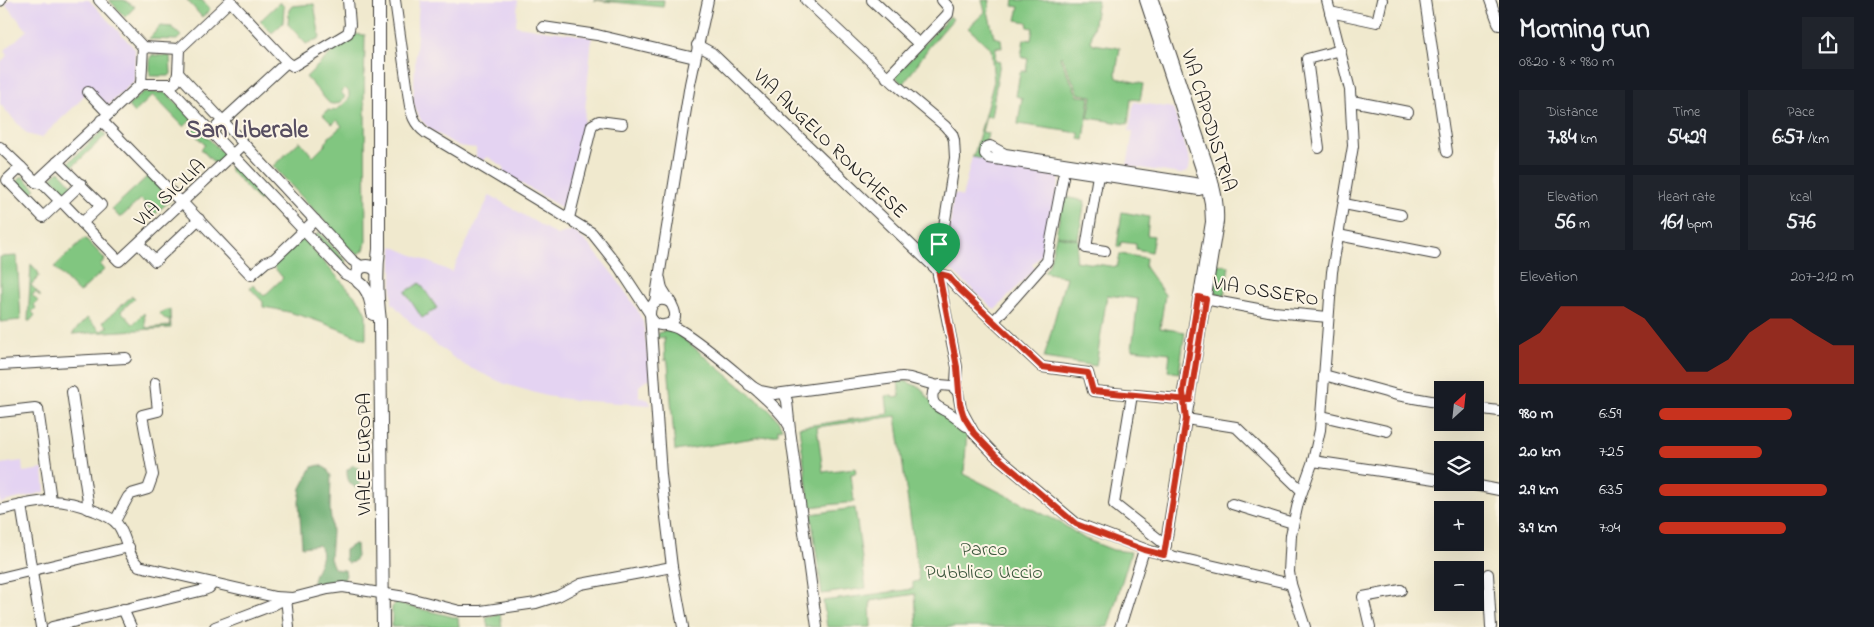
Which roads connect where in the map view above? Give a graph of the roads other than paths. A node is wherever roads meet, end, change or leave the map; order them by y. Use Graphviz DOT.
graph roads {
  1 [pos="99,0"];
  2 [pos="231,0"];
  3 [pos="348,0"];
  4 [pos="372,0"];
  5 [pos="379,0"];
  6 [pos="395,0"];
  7 [pos="708,0"];
  8 [pos="806,0"];
  9 [pos="872,0"];
  10 [pos="942,0"];
  11 [pos="1145,0"];
  12 [pos="1153,0"];
  13 [pos="1327,0"];
  14 [pos="1382,0"];
  15 [pos="1425,0"];
  16 [pos="1490,0"];
  17 [pos="1330,12"];
  18 [pos="1499,25"];
  19 [pos="544,27"];
  20 [pos="919,44"];
  21 [pos="698,45"];
  22 [pos="143,47"];
  23 [pos="178,49"];
  24 [pos="1341,50"];
  25 [pos="695,58"];
  26 [pos="287,62"];
  27 [pos="178,74"];
  28 [pos="888,78"];
  29 [pos="141,84"];
  30 [pos="166,84"];
  31 [pos="88,92"];
  32 [pos="1352,101"];
  33 [pos="1408,112"];
  34 [pos="105,117"];
  35 [pos="223,122"];
  36 [pos="622,124"];
  37 [pos="211,132"];
  38 [pos="244,144"];
  39 [pos="0,147"];
  40 [pos="1319,148"];
  41 [pos="1447,152"];
  42 [pos="233,155"];
  43 [pos="57,162"];
  44 [pos="1199,164"];
  45 [pos="21,167"];
  46 [pos="1098,171"];
  47 [pos="1063,177"];
  48 [pos="36,182"];
  49 [pos="81,184"];
  50 [pos="1190,185"];
  51 [pos="1209,186"];
  52 [pos="61,202"];
  53 [pos="183,202"];
  54 [pos="1210,203"];
  55 [pos="1344,204"];
  56 [pos="1401,215"];
  57 [pos="569,218"];
  58 [pos="199,219"];
  59 [pos="316,220"];
  60 [pos="82,223"];
  61 [pos="304,231"];
  62 [pos="1338,236"];
  63 [pos="138,244"];
  64 [pos="1105,251"];
  65 [pos="1435,254"];
  66 [pos="660,269"];
  67 [pos="371,271"];
  68 [pos="938,272"];
  69 [pos="361,284"];
  70 [pos="941,287"];
  71 [pos="959,289"];
  72 [pos="640,297"];
  73 [pos="1202,298"];
  74 [pos="654,303"];
  75 [pos="673,307"];
  76 [pos="650,316"];
  77 [pos="1328,317"];
  78 [pos="994,321"];
  79 [pos="664,325"];
  80 [pos="694,341"];
  81 [pos="652,345"];
  82 [pos="126,358"];
  83 [pos="955,360"];
  84 [pos="0,365"];
  85 [pos="1324,374"];
  86 [pos="917,381"];
  87 [pos="155,383"];
  88 [pos="749,385"];
  89 [pos="940,385"];
  90 [pos="72,392"];
  91 [pos="796,392"];
  92 [pos="783,393"];
  93 [pos="1132,395"];
  94 [pos="958,396"];
  95 [pos="932,400"];
  96 [pos="1186,400"];
  97 [pos="1434,401"];
  98 [pos="1484,409"];
  99 [pos="784,410"];
  100 [pos="945,410"];
  101 [pos="1499,411"];
  102 [pos="0,412"];
  103 [pos="1322,416"];
  104 [pos="1186,419"];
  105 [pos="1387,431"];
  106 [pos="974,433"];
  107 [pos="1313,461"];
  108 [pos="1434,479"];
  109 [pos="1484,487"];
  110 [pos="1499,490"];
  111 [pos="1302,491"];
  112 [pos="51,500"];
  113 [pos="1232,504"];
  114 [pos="21,505"];
  115 [pos="89,508"];
  116 [pos="0,510"];
  117 [pos="115,521"];
  118 [pos="1292,523"];
  119 [pos="129,547"];
  120 [pos="1144,550"];
  121 [pos="1165,550"];
  122 [pos="672,567"];
  123 [pos="31,570"];
  124 [pos="1488,574"];
  125 [pos="0,578"];
  126 [pos="213,583"];
  127 [pos="1291,584"];
  128 [pos="1401,590"];
  129 [pos="379,592"];
  130 [pos="286,598"];
  131 [pos="123,609"];
  132 [pos="41,627"];
  133 [pos="52,627"];
  134 [pos="131,627"];
  135 [pos="215,627"];
  136 [pos="289,627"];
  137 [pos="376,627"];
  138 [pos="383,627"];
  139 [pos="683,627"];
  140 [pos="817,627"];
  141 [pos="1120,627"];
  142 [pos="1305,627"];
  143 [pos="1370,627"];
  144 [pos="1491,627"];
  1 -- 22 [label="street"];
  2 -- 23 [label="street"];
  2 -- 26 [label="street"];
  3 -- 26 [label="street"];
  4 -- 67 [label="main road, VIALE EUROPA"];
  5 -- 67 [label="main road, VIALE EUROPA"];
  6 -- 57 [label="street"];
  7 -- 21 [label="street"];
  8 -- 28 [label="street"];
  9 -- 20 [label="street"];
  10 -- 20 [label="street"];
  11 -- 44 [label="street, VIA CAPODISTRIA"];
  12 -- 51 [label="street, VIA CAPODISTRIA"];
  13 -- 17 [label="street"];
  14 -- 17 [label="street"];
  15 -- 41 [label="street"];
  16 -- 18 [label="street"];
  17 -- 24 [label="street"];
  19 -- 25 [label="street"];
  20 -- 28 [label="street"];
  21 -- 25 [label="street"];
  21 -- 68 [label="street, VIA ANGELO RONCHESE"];
  22 -- 23 [label="street"];
  22 -- 29 [label="street"];
  23 -- 27 [label="street"];
  24 -- 32 [label="street"];
  24 -- 40 [label="street"];
  25 -- 66 [label="street"];
  26 -- 35 [label="street"];
  27 -- 30 [label="street"];
  27 -- 35 [label="street"];
  28 -- 68 [label="street"];
  29 -- 30 [label="street"];
  29 -- 34 [label="street"];
  30 -- 37 [label="street"];
  31 -- 34 [label="street"];
  32 -- 33 [label="street"];
  32 -- 55 [label="street"];
  34 -- 43 [label="street"];
  34 -- 53 [label="street"];
  35 -- 37 [label="street"];
  35 -- 38 [label="street"];
  36 -- 57 [label="street"];
  37 -- 42 [label="street"];
  38 -- 42 [label="street, VIA SICILIA"];
  38 -- 59 [label="street"];
  39 -- 45 [label="street, VIA SICILIA"];
  42 -- 53 [label="street, VIA SICILIA"];
  42 -- 61 [label="street"];
  43 -- 48 [label="street"];
  43 -- 49 [label="street, VIA SICILIA"];
  44 -- 50 [label="street"];
  44 -- 51 [label="street, VIA CAPODISTRIA"];
  45 -- 48 [label="street, VIA SICILIA"];
  45 -- 52 [label="street"];
  46 -- 46 [label="street"];
  46 -- 50 [label="street"];
  46 -- 64 [label="street"];
  47 -- 78 [label="street"];
  48 -- 52 [label="street, VIA SICILIA"];
  49 -- 52 [label="street"];
  49 -- 60 [label="street, VIA SICILIA"];
  50 -- 51 [label="street"];
  50 -- 54 [label="street"];
  51 -- 54 [label="street, VIA CAPODISTRIA"];
  51 -- 73 [label="street, VIA CAPODISTRIA"];
  52 -- 60 [label="street, VIA SICILIA"];
  53 -- 58 [label="street"];
  53 -- 63 [label="street, VIA SICILIA"];
  54 -- 73 [label="street, VIA CAPODISTRIA"];
  55 -- 56 [label="street"];
  55 -- 62 [label="street"];
  57 -- 72 [label="street"];
  58 -- 61 [label="street"];
  58 -- 63 [label="street, VIA SICILIA"];
  59 -- 61 [label="street"];
  59 -- 67 [label="street"];
  60 -- 63 [label="street, VIA SICILIA"];
  61 -- 69 [label="street"];
  62 -- 65 [label="street"];
  62 -- 77 [label="street"];
  66 -- 74 [label="street"];
  66 -- 75 [label="street"];
  67 -- 69 [label="main road, VIALE EUROPA"];
  67 -- 69 [label="main road"];
  67 -- 129 [label="main road, VIALE EUROPA"];
  68 -- 70 [label="street"];
  68 -- 71 [label="street, VIA ANGELO RONCHESE"];
  69 -- 129 [label="main road, VIALE EUROPA"];
  70 -- 71 [label="street"];
  70 -- 83 [label="street"];
  71 -- 78 [label="street, VIA ANGELO RONCHESE"];
  72 -- 74 [label="street"];
  72 -- 76 [label="street"];
  73 -- 77 [label="street, VIA OSSERO"];
  73 -- 96 [label="street, VIA CAPODISTRIA"];
  74 -- 75 [label="street"];
  74 -- 76 [label="street"];
  75 -- 79 [label="street"];
  75 -- 80 [label="street"];
  76 -- 79 [label="street"];
  76 -- 81 [label="street"];
  77 -- 85 [label="street"];
  78 -- 93 [label="street, VIA ANGELO RONCHESE"];
  79 -- 80 [label="street"];
  79 -- 81 [label="street"];
  80 -- 88 [label="street"];
  81 -- 122 [label="street"];
  82 -- 84 [label="street"];
  83 -- 89 [label="street"];
  83 -- 94 [label="street"];
  85 -- 97 [label="street"];
  85 -- 103 [label="street"];
  86 -- 89 [label="street"];
  86 -- 91 [label="street"];
  86 -- 95 [label="street"];
  87 -- 117 [label="street"];
  88 -- 92 [label="street"];
  88 -- 99 [label="street"];
  89 -- 94 [label="street"];
  89 -- 95 [label="street"];
  90 -- 115 [label="street"];
  91 -- 92 [label="street"];
  91 -- 99 [label="street"];
  92 -- 99 [label="street"];
  93 -- 96 [label="street"];
  93 -- 121 [label="street"];
  94 -- 100 [label="street"];
  94 -- 106 [label="street"];
  95 -- 100 [label="street"];
  96 -- 104 [label="street, VIA CAPODISTRIA"];
  98 -- 101 [label="street"];
  99 -- 140 [label="street"];
  100 -- 106 [label="street"];
  102 -- 112 [label="street"];
  103 -- 105 [label="street"];
  103 -- 107 [label="street"];
  104 -- 111 [label="street"];
  104 -- 121 [label="street, VIA CAPODISTRIA"];
  106 -- 120 [label="street"];
  107 -- 108 [label="street"];
  107 -- 111 [label="street"];
  109 -- 110 [label="street"];
  111 -- 118 [label="street"];
  112 -- 114 [label="street"];
  112 -- 115 [label="street"];
  113 -- 118 [label="street"];
  114 -- 116 [label="street"];
  114 -- 123 [label="street"];
  115 -- 117 [label="street"];
  117 -- 119 [label="street"];
  118 -- 127 [label="street"];
  119 -- 123 [label="street"];
  119 -- 126 [label="street"];
  120 -- 121 [label="street"];
  120 -- 141 [label="street"];
  121 -- 127 [label="street"];
  122 -- 129 [label="street"];
  122 -- 139 [label="street"];
  123 -- 125 [label="street"];
  123 -- 132 [label="street"];
  124 -- 144 [label="street"];
  126 -- 130 [label="street"];
  126 -- 131 [label="street"];
  127 -- 142 [label="street"];
  128 -- 143 [label="street"];
  129 -- 130 [label="street"];
  129 -- 137 [label="main road, VIALE EUROPA"];
  129 -- 138 [label="main road, VIALE EUROPA"];
  130 -- 135 [label="street"];
  130 -- 136 [label="street"];
  131 -- 133 [label="street"];
  131 -- 134 [label="street"];
}
